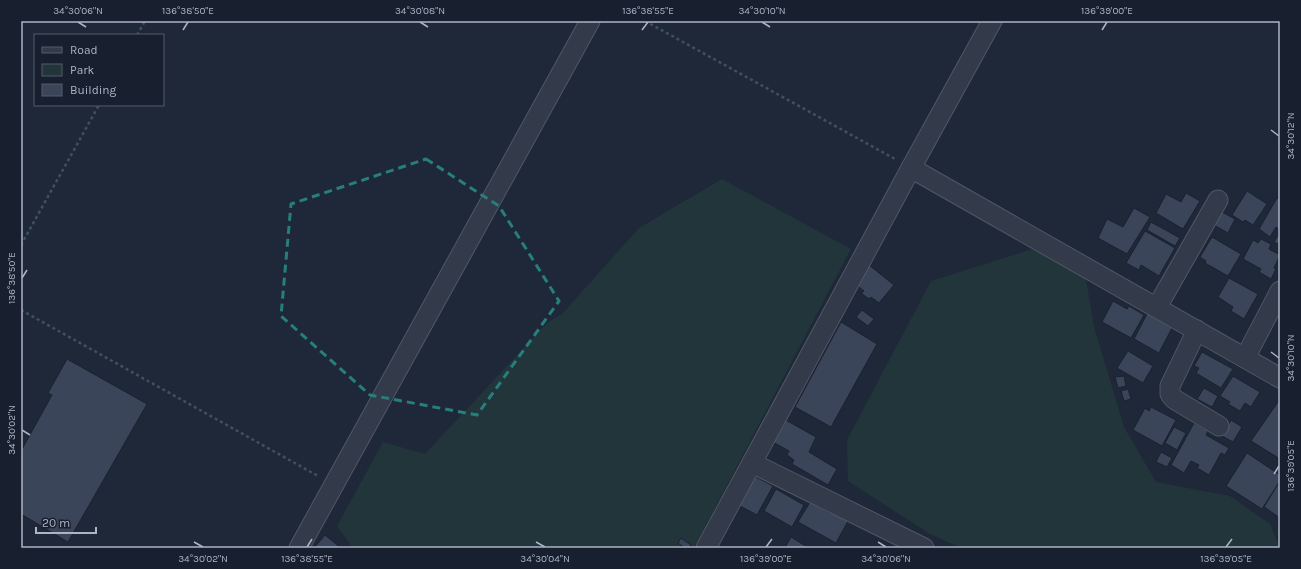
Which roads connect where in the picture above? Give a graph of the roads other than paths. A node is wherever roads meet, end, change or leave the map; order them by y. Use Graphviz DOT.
graph roads {
  1 [pos="590,21"];
  2 [pos="992,21"];
  3 [pos="911,168"];
  4 [pos="1218,200"];
  5 [pos="1280,291"];
  6 [pos="1157,307"];
  7 [pos="1196,330"];
  8 [pos="1245,358"];
  9 [pos="1280,378"];
  10 [pos="1219,426"];
  11 [pos="752,463"];
  12 [pos="299,548"];
  13 [pos="706,548"];
  14 [pos="924,548"];
  1 -- 12 [label="street"];
  2 -- 3 [label="street"];
  3 -- 6 [label="street"];
  3 -- 11 [label="street"];
  4 -- 6 [label="street"];
  5 -- 8 [label="street"];
  6 -- 7 [label="street"];
  7 -- 8 [label="street"];
  7 -- 10 [label="street"];
  8 -- 9 [label="street"];
  11 -- 13 [label="street"];
  11 -- 14 [label="street"];
}
